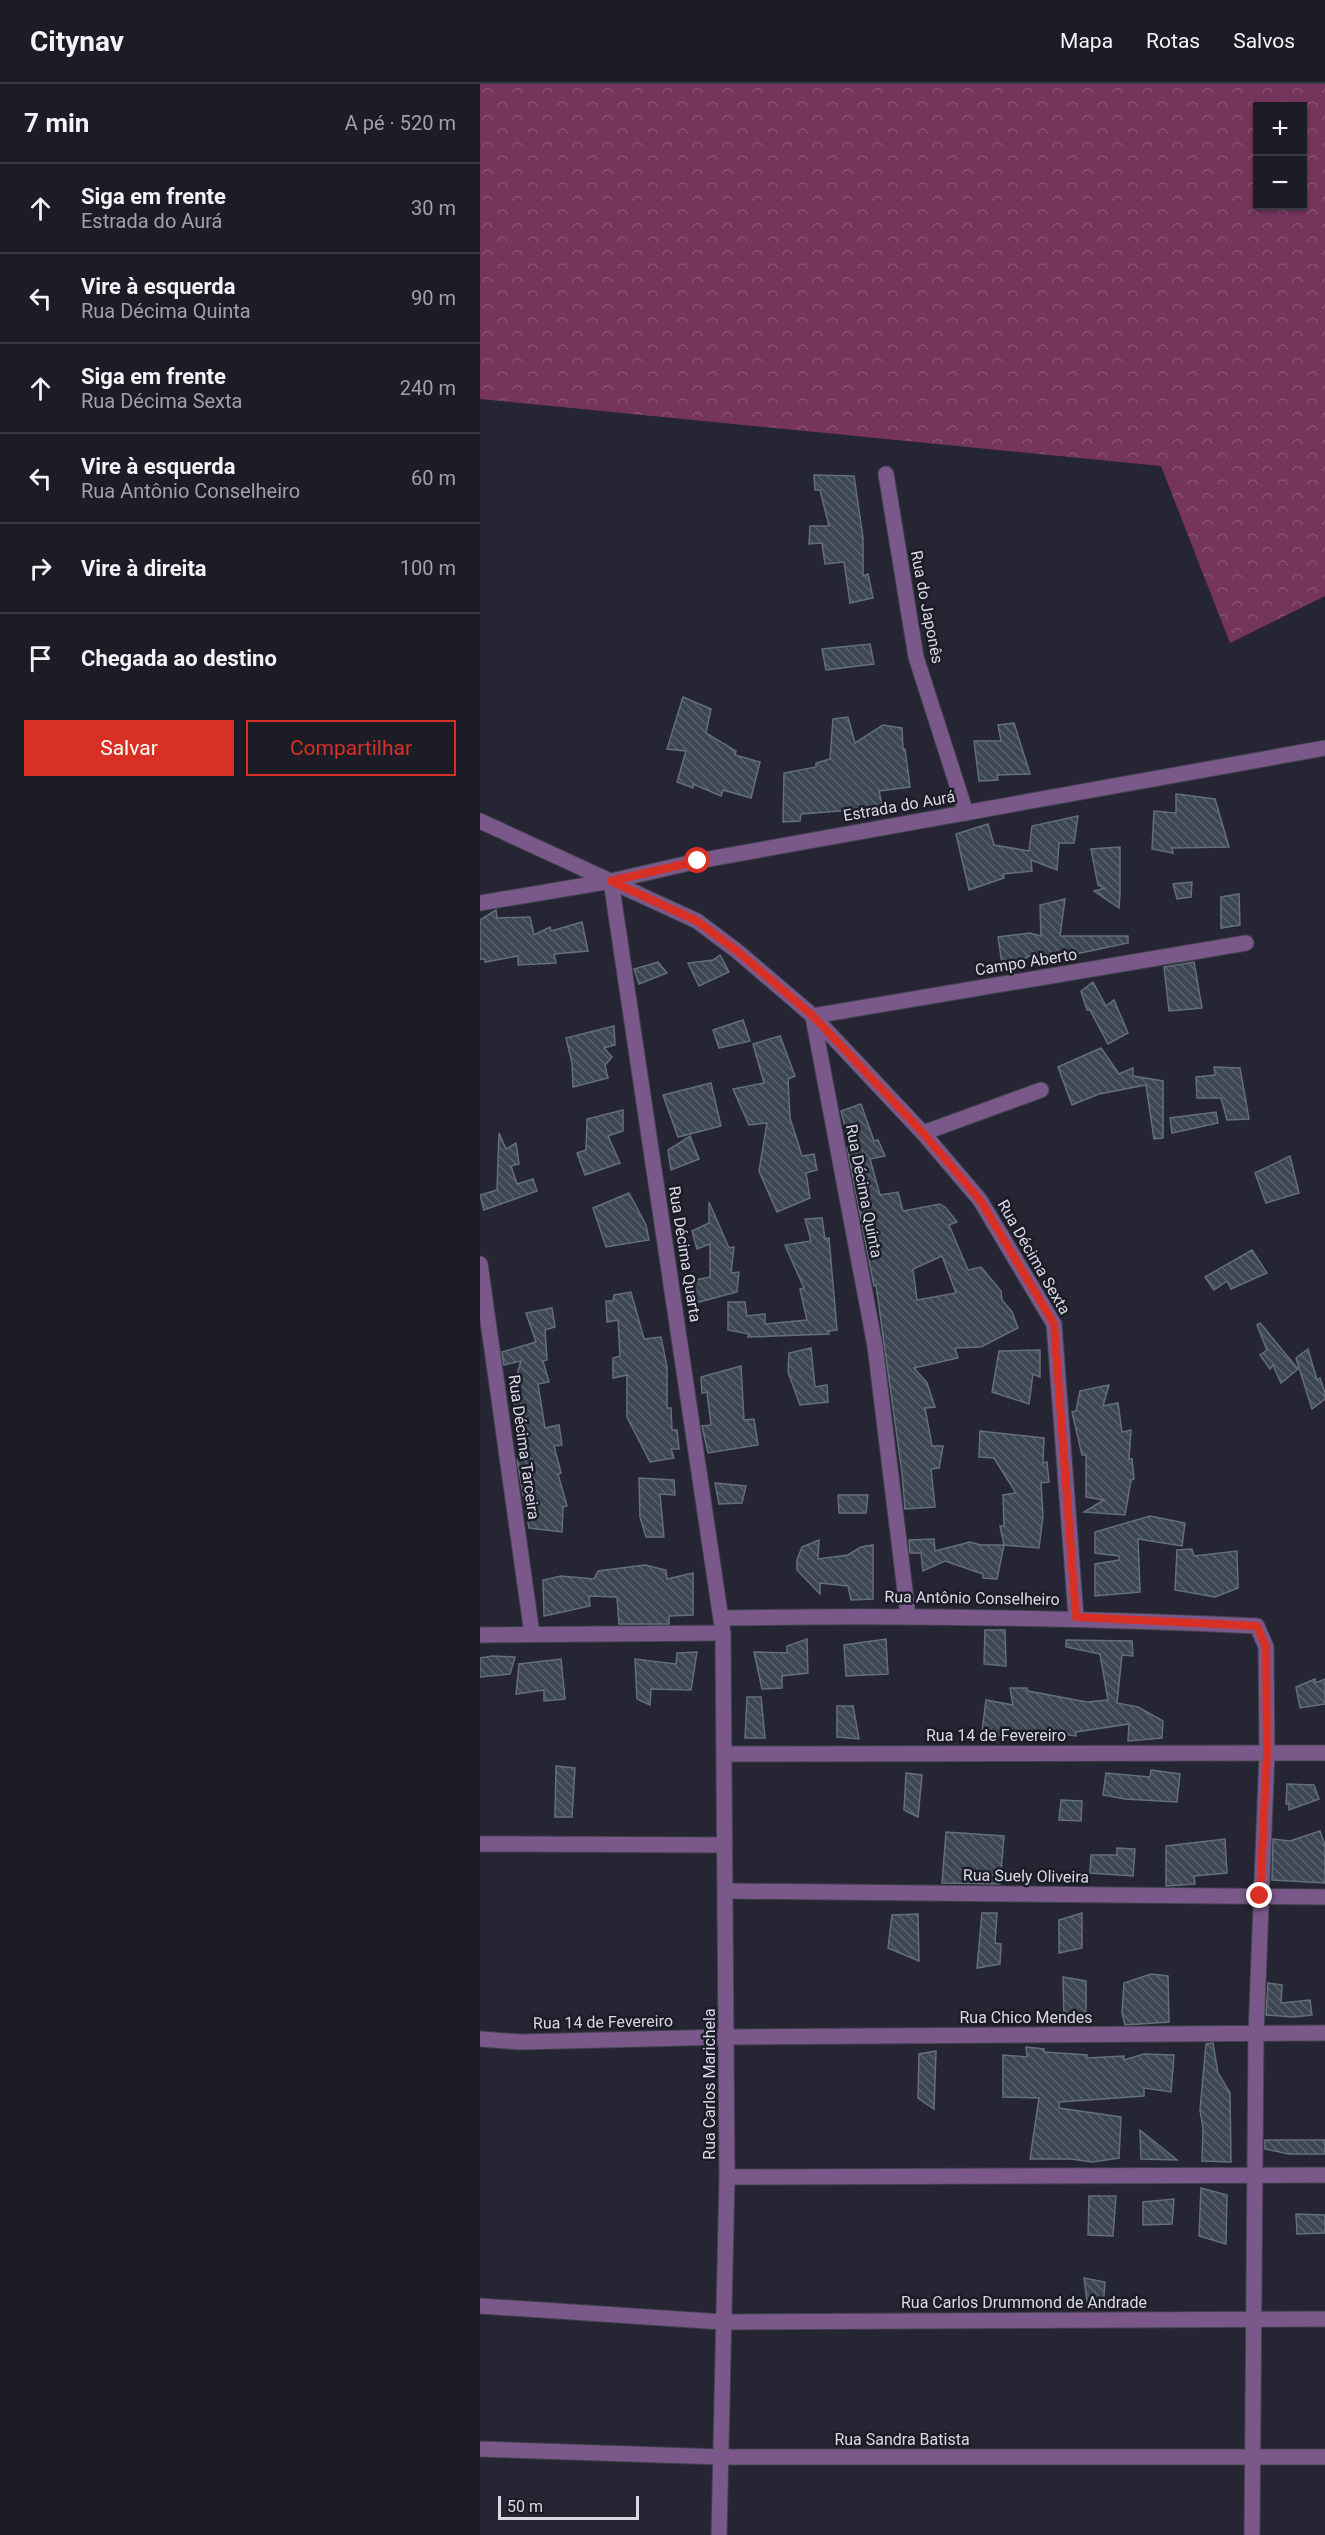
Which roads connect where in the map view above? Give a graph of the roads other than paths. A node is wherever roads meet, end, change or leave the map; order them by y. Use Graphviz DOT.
graph roads {
  1 [pos="886,474"];
  2 [pos="1325,748"];
  3 [pos="966,813"];
  4 [pos="480,821"];
  5 [pos="611,881"];
  6 [pos="480,903"];
  7 [pos="1246,943"];
  8 [pos="813,1016"];
  9 [pos="1041,1090"];
  10 [pos="923,1133"];
  11 [pos="480,1264"];
  12 [pos="908,1615"];
  13 [pos="1076,1617"];
  14 [pos="723,1626"];
  15 [pos="532,1634"];
  16 [pos="480,1635"];
  17 [pos="1325,1753"];
  18 [pos="1267,1754"];
  19 [pos="725,1755"];
  20 [pos="480,1844"];
  21 [pos="726,1845"];
  22 [pos="726,1891"];
  23 [pos="1260,1896"];
  24 [pos="1325,1897"];
  25 [pos="1256,2033"];
  26 [pos="1325,2033"];
  27 [pos="727,2037"];
  28 [pos="480,2039"];
  29 [pos="1256,2175"];
  30 [pos="1325,2175"];
  31 [pos="727,2177"];
  32 [pos="480,2306"];
  33 [pos="1255,2319"];
  34 [pos="1325,2319"];
  35 [pos="723,2322"];
  36 [pos="480,2449"];
  37 [pos="722,2457"];
  38 [pos="1254,2457"];
  39 [pos="1325,2457"];
  40 [pos="719,2535"];
  41 [pos="1252,2535"];
  1 -- 3 [label="street, Rua do Japonês"];
  2 -- 3 [label="street, Estrada do Aurá"];
  3 -- 5 [label="street, Estrada do Aurá"];
  4 -- 5 [label="street"];
  5 -- 6 [label="street, Estrada do Aurá"];
  5 -- 8 [label="street"];
  5 -- 14 [label="street, Rua Décima Quarta"];
  7 -- 8 [label="street, Campo Aberto"];
  8 -- 10 [label="street, Rua Décima Sexta"];
  8 -- 12 [label="street, Rua Décima Quinta"];
  9 -- 10 [label="street"];
  10 -- 13 [label="street, Rua Décima Sexta"];
  11 -- 15 [label="street, Rua Décima Tarceira"];
  12 -- 13 [label="street, Rua Antônio Conselheiro"];
  12 -- 14 [label="street, Rua Antônio Conselheiro"];
  13 -- 18 [label="street, Rua Antônio Conselheiro"];
  14 -- 15 [label="street, Rua Antônio Conselheiro"];
  14 -- 19 [label="street, Rua Carlos Marichela"];
  15 -- 16 [label="street, Rua Antônio Conselheiro"];
  17 -- 18 [label="street"];
  18 -- 19 [label="street, Rua 14 de Fevereiro"];
  18 -- 23 [label="street"];
  19 -- 21 [label="street, Rua Carlos Marichela"];
  20 -- 21 [label="street"];
  21 -- 22 [label="street, Rua Carlos Marichela"];
  22 -- 23 [label="street, Rua Suely Oliveira"];
  22 -- 27 [label="street, Rua Carlos Marichela"];
  23 -- 24 [label="street, Rua Suely Oliveira"];
  23 -- 25 [label="street"];
  25 -- 26 [label="street, Rua Chico Mendes"];
  25 -- 27 [label="street, Rua Chico Mendes"];
  25 -- 29 [label="street"];
  27 -- 28 [label="street, Rua 14 de Fevereiro"];
  27 -- 31 [label="street, Rua Carlos Marichela"];
  29 -- 30 [label="street"];
  29 -- 31 [label="street"];
  29 -- 33 [label="street"];
  31 -- 35 [label="street, Rua Carlos Marichela"];
  32 -- 35 [label="street"];
  33 -- 34 [label="street, Rua Carlos Drummond de Andrade"];
  33 -- 35 [label="street, Rua Carlos Drummond de Andrade"];
  33 -- 38 [label="street"];
  35 -- 37 [label="street, Rua Carlos Marichela"];
  36 -- 37 [label="street, Rua Sandra Batista"];
  37 -- 38 [label="street, Rua Sandra Batista"];
  37 -- 40 [label="street, Rua Carlos Marichela"];
  38 -- 39 [label="street, Rua Sandra Batista"];
  38 -- 41 [label="street"];
}
